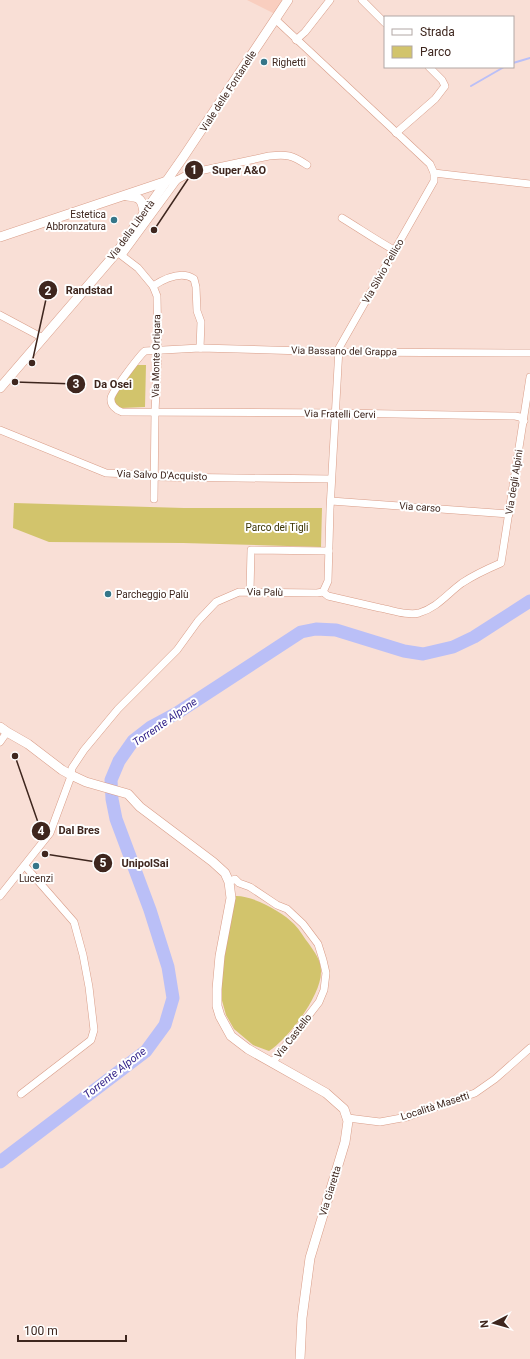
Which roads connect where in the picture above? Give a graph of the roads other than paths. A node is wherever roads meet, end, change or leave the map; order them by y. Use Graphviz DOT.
graph roads {
  1 [pos="288,0"];
  2 [pos="330,0"];
  3 [pos="362,0"];
  4 [pos="274,19"];
  5 [pos="384,22"];
  6 [pos="296,40"];
  7 [pos="430,68"];
  8 [pos="396,133"];
  9 [pos="307,165"];
  10 [pos="434,173"];
  11 [pos="177,180"];
  12 [pos="167,181"];
  13 [pos="530,184"];
  14 [pos="124,196"];
  15 [pos="140,199"];
  16 [pos="154,202"];
  17 [pos="144,212"];
  18 [pos="342,218"];
  19 [pos="0,237"];
  20 [pos="394,250"];
  21 [pos="120,254"];
  22 [pos="153,286"];
  23 [pos="0,315"];
  24 [pos="43,338"];
  25 [pos="200,348"];
  26 [pos="158,350"];
  27 [pos="338,352"];
  28 [pos="530,353"];
  29 [pos="530,377"];
  30 [pos="0,388"];
  31 [pos="529,388"];
  32 [pos="112,405"];
  33 [pos="155,412"];
  34 [pos="334,413"];
  35 [pos="524,421"];
  36 [pos="0,430"];
  37 [pos="155,475"];
  38 [pos="331,479"];
  39 [pos="154,499"];
  40 [pos="331,501"];
  41 [pos="509,514"];
  42 [pos="329,551"];
  43 [pos="501,563"];
  44 [pos="250,591"];
  45 [pos="323,592"];
  46 [pos="3,730"];
  47 [pos="0,742"];
  48 [pos="71,775"];
  49 [pos="25,866"];
  50 [pos="229,882"];
  51 [pos="0,896"];
  52 [pos="530,1048"];
  53 [pos="272,1063"];
  54 [pos="21,1094"];
  55 [pos="348,1118"];
  56 [pos="300,1359"];
  1 -- 4 [label="street, Viale delle Fontanelle"];
  2 -- 6 [label="street"];
  3 -- 5 [label="street"];
  4 -- 6 [label="street"];
  4 -- 12 [label="street, Viale delle Fontanelle"];
  6 -- 8 [label="street"];
  7 -- 8 [label="street"];
  8 -- 10 [label="street"];
  9 -- 11 [label="street"];
  10 -- 13 [label="street"];
  10 -- 20 [label="street, Via Silvio Pellico"];
  11 -- 12 [label="street"];
  11 -- 16 [label="street"];
  12 -- 14 [label="street"];
  12 -- 16 [label="street, Via della Libertà"];
  14 -- 15 [label="street"];
  14 -- 19 [label="street"];
  15 -- 16 [label="street"];
  15 -- 17 [label="street"];
  16 -- 17 [label="street, Via della Libertà"];
  16 -- 21 [label="street"];
  17 -- 21 [label="street, Via della Libertà"];
  18 -- 20 [label="street"];
  20 -- 27 [label="street, Via Silvio Pellico"];
  21 -- 22 [label="street, Via Monte Ortigara"];
  21 -- 24 [label="street, Via della Libertà"];
  22 -- 25 [label="street"];
  22 -- 26 [label="street, Via Monte Ortigara"];
  23 -- 24 [label="street"];
  24 -- 30 [label="street, Via della Libertà"];
  25 -- 26 [label="street, Via Bassano del Grappa"];
  25 -- 27 [label="street, Via Bassano del Grappa"];
  26 -- 32 [label="street, Via Bassano del Grappa"];
  26 -- 33 [label="street, Via Monte Ortigara"];
  27 -- 28 [label="street, Via Bassano del Grappa"];
  27 -- 34 [label="street, Via Silvio Pellico"];
  29 -- 31 [label="street, Via degli Alpini"];
  31 -- 35 [label="street, Via degli Alpini"];
  32 -- 33 [label="street, Via Fratelli Cervi"];
  33 -- 34 [label="street, Via Fratelli Cervi"];
  33 -- 37 [label="street, Via Monte Ortigara"];
  34 -- 35 [label="street, Via Fratelli Cervi"];
  34 -- 38 [label="street, Via Silvio Pellico"];
  35 -- 41 [label="street, Via degli Alpini"];
  36 -- 37 [label="street, Via Salvo D'Acquisto"];
  37 -- 38 [label="street, Via Salvo D'Acquisto"];
  37 -- 39 [label="street, Via Monte Ortigara"];
  38 -- 40 [label="street, Via Silvio Pellico"];
  40 -- 41 [label="street, Via carso"];
  40 -- 42 [label="street, Via Silvio Pellico"];
  41 -- 43 [label="street, Via degli Alpini"];
  42 -- 44 [label="street"];
  42 -- 45 [label="street, Via Silvio Pellico"];
  43 -- 45 [label="street, Via Palù"];
  44 -- 45 [label="street, Via Palù"];
  44 -- 48 [label="street, Via Palù"];
  46 -- 47 [label="street"];
  46 -- 48 [label="street"];
  48 -- 49 [label="street, Via Palù"];
  48 -- 50 [label="street"];
  49 -- 51 [label="street, Via Palù"];
  49 -- 54 [label="street"];
  50 -- 53 [label="street, Via Castello"];
  50 -- 53 [label="street, Via Castello"];
  52 -- 55 [label="street, Località Masetti"];
  53 -- 55 [label="street"];
  55 -- 56 [label="street, Via Giaretta"];
}
